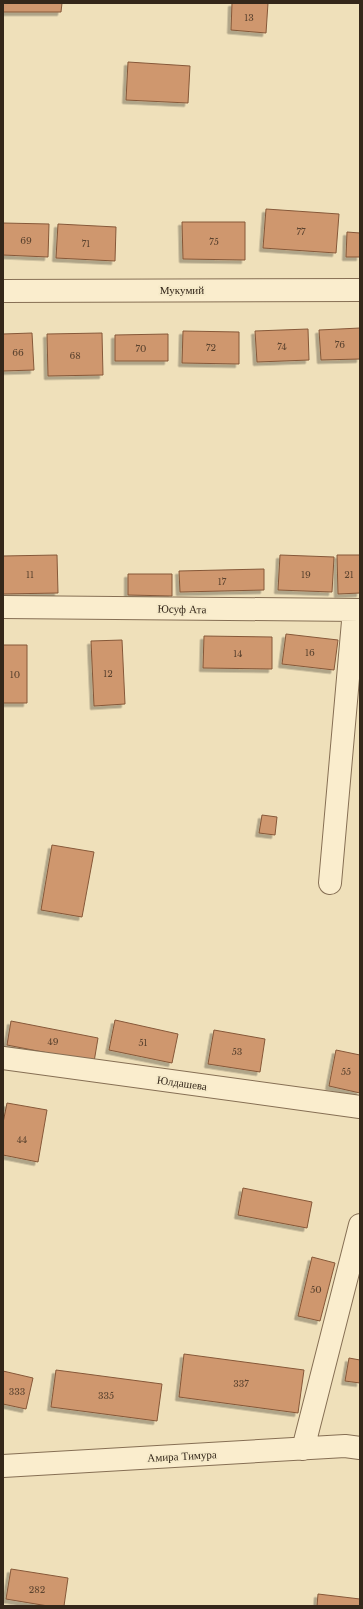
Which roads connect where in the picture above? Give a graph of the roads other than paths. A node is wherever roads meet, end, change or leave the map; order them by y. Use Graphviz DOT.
graph roads {
  1 [pos="360,290"];
  2 [pos="3,291"];
  3 [pos="3,607"];
  4 [pos="357,610"];
  5 [pos="330,883"];
  6 [pos="3,1058"];
  7 [pos="360,1107"];
  8 [pos="360,1224"];
  9 [pos="360,1448"];
  10 [pos="303,1449"];
  11 [pos="3,1466"];
  1 -- 2 [label="street, Мукумий"];
  3 -- 4 [label="street, Юсуф Ата"];
  4 -- 5 [label="street"];
  6 -- 7 [label="street, Юлдашева"];
  8 -- 10 [label="street"];
  9 -- 10 [label="street, Амира Тимура"];
  10 -- 11 [label="street, Амира Тимура"];
}
